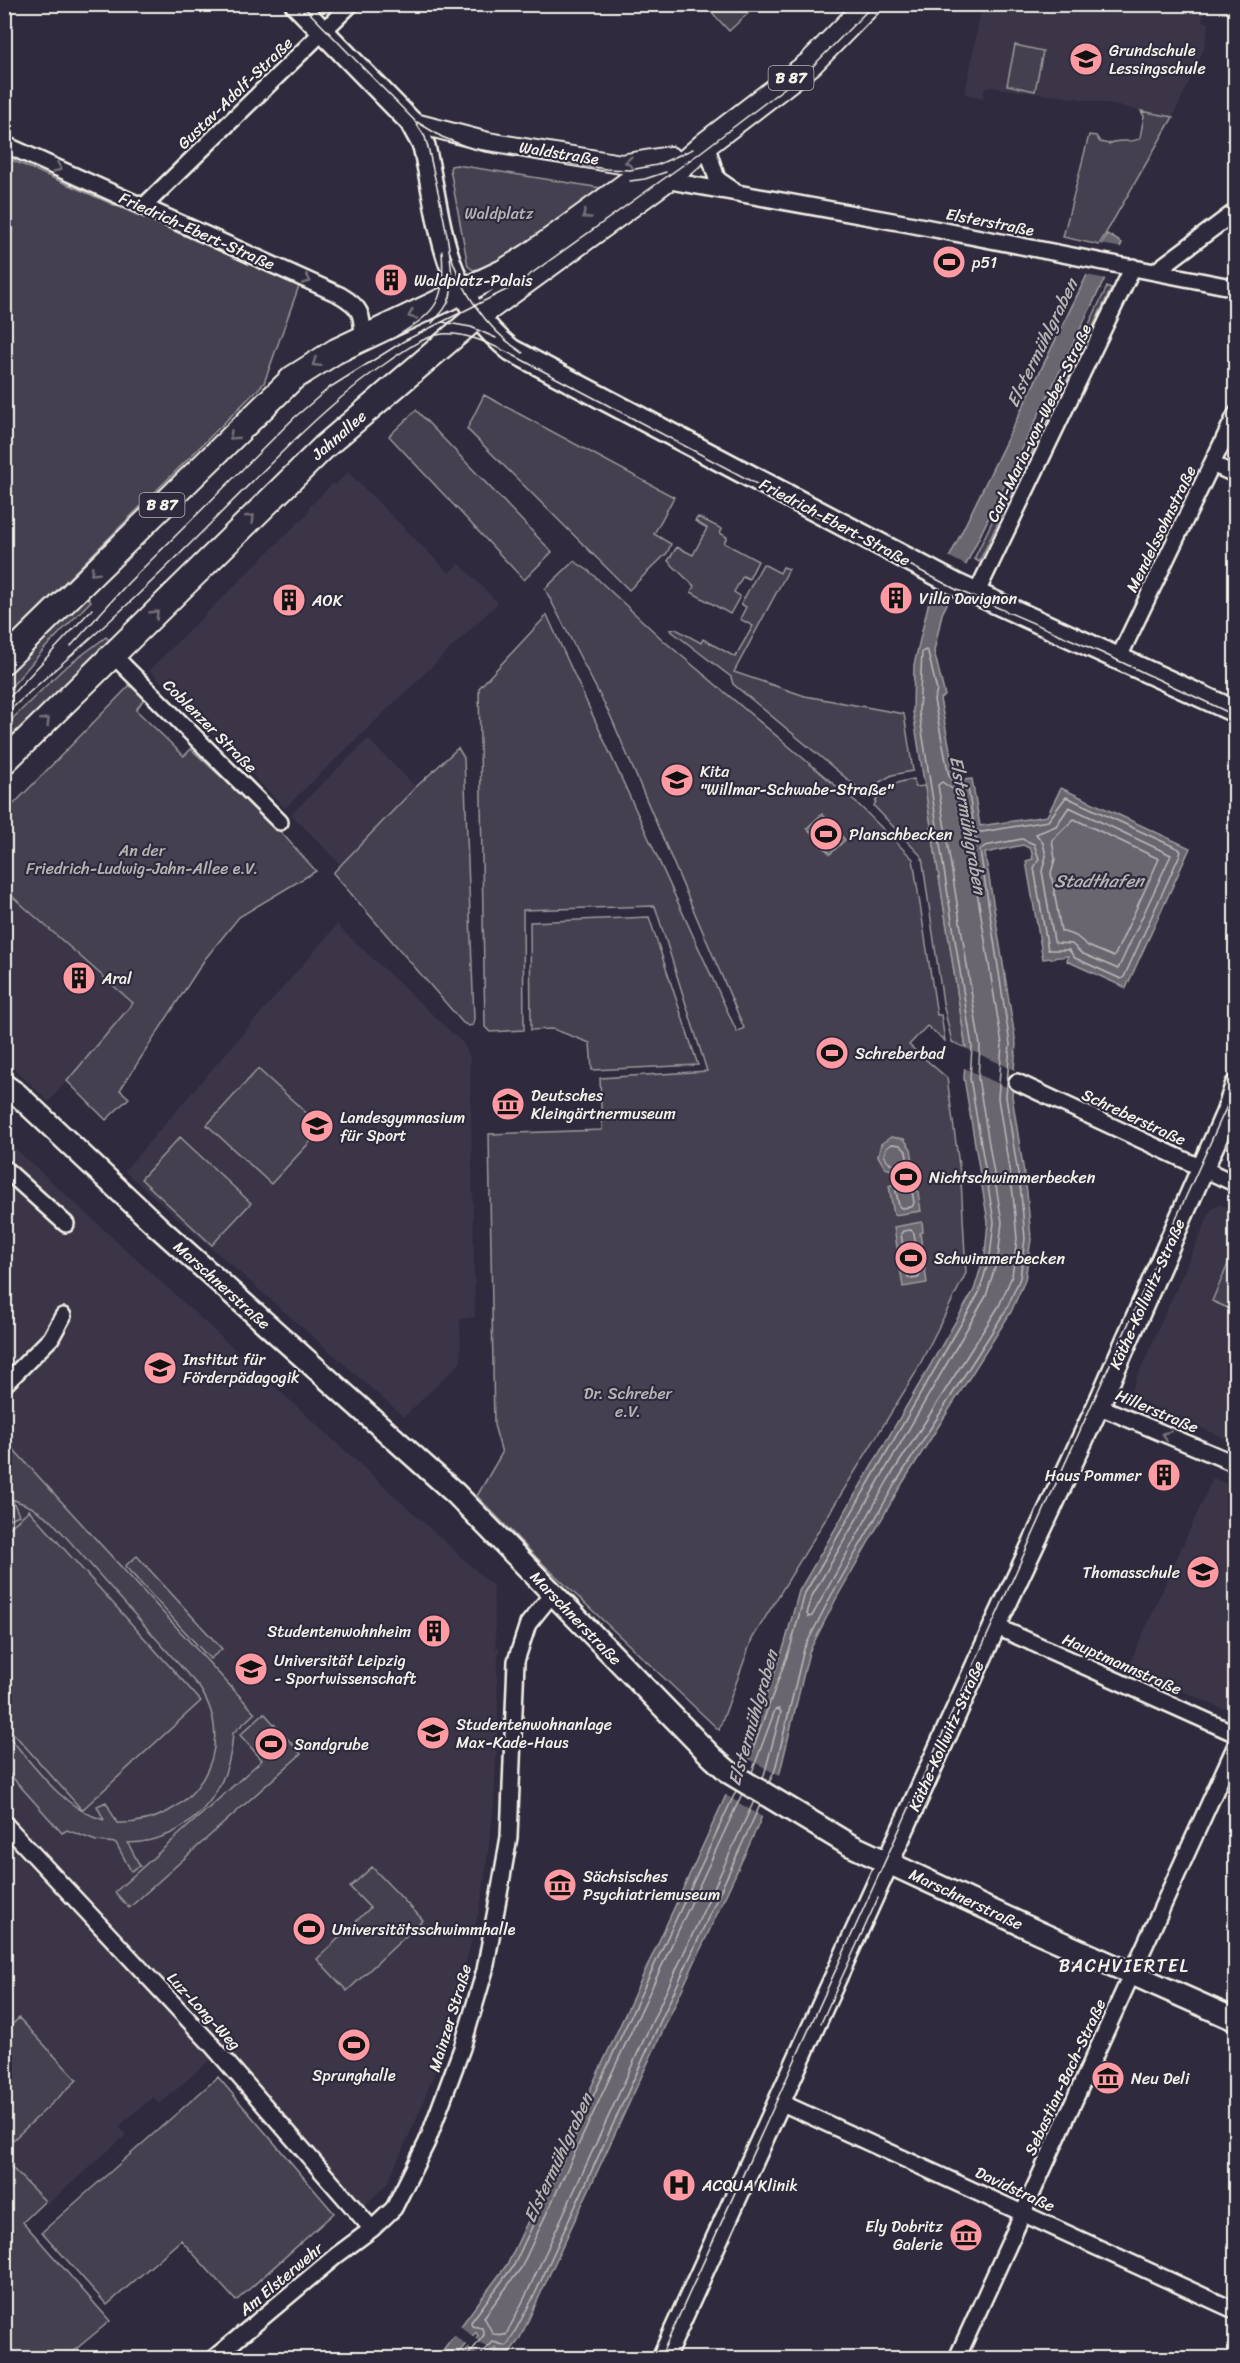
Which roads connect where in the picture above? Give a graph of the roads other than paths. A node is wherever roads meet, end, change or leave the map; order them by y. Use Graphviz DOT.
graph roads {
  1 [pos="296,4"];
  2 [pos="351,4"];
  3 [pos="869,4"];
  4 [pos="323,32"];
  5 [pos="411,122"];
  6 [pos="4,144"];
  7 [pos="706,144"];
  8 [pos="665,180"];
  9 [pos="738,193"];
  10 [pos="143,207"];
  11 [pos="1236,211"];
  12 [pos="1133,267"];
  13 [pos="1156,271"];
  14 [pos="1236,288"];
  15 [pos="461,292"];
  16 [pos="478,316"];
  17 [pos="363,338"];
  18 [pos="1236,414"];
  19 [pos="1212,464"];
  20 [pos="1236,475"];
  21 [pos="957,585"];
  22 [pos="113,655"];
  23 [pos="1118,659"];
  24 [pos="4,661"];
  25 [pos="1236,712"];
  26 [pos="4,762"];
  27 [pos="280,822"];
  28 [pos="1017,1082"];
  29 [pos="4,1085"];
  30 [pos="1236,1086"];
  31 [pos="1231,1106"];
  32 [pos="4,1168"];
  33 [pos="1202,1169"];
  34 [pos="1236,1184"];
  35 [pos="66,1224"];
  36 [pos="63,1316"];
  37 [pos="4,1385"];
  38 [pos="1098,1406"];
  39 [pos="1236,1464"];
  40 [pos="553,1593"];
  41 [pos="995,1626"];
  42 [pos="1236,1734"];
  43 [pos="1236,1745"];
  44 [pos="4,1823"];
  45 [pos="889,1863"];
  46 [pos="1133,1974"];
  47 [pos="1236,2020"];
  48 [pos="780,2102"];
  49 [pos="1023,2212"];
  50 [pos="372,2229"];
  51 [pos="1236,2311"];
  52 [pos="214,2358"];
  53 [pos="663,2358"];
  54 [pos="957,2358"];
  1 -- 4 [label="main road"];
  2 -- 4 [label="street, Gustav-Adolf-Straße"];
  3 -- 7 [label="main road, Jahnallee / B 87"];
  4 -- 5 [label="main road"];
  4 -- 10 [label="street, Gustav-Adolf-Straße"];
  7 -- 5 [label="street, Waldstraße, one-way"];
  5 -- 15 [label="main road"];
  6 -- 10 [label="street, Friedrich-Ebert-Straße, one-way"];
  7 -- 8 [label="main road, Jahnallee / B 87"];
  7 -- 9 [label="street, Elsterstraße"];
  7 -- 15 [label="main road, Jahnallee / B 87, one-way"];
  8 -- 9 [label="street, Elsterstraße"];
  8 -- 16 [label="main road, Jahnallee / B 87"];
  9 -- 12 [label="street, Elsterstraße"];
  10 -- 17 [label="street, Friedrich-Ebert-Straße, one-way"];
  11 -- 13 [label="street"];
  12 -- 13 [label="street, Elsterstraße"];
  12 -- 21 [label="street, Carl-Maria-von-Weber-Straße"];
  13 -- 14 [label="street, Elsterstraße"];
  15 -- 16 [label="main road, Friedrich-Ebert-Straße"];
  15 -- 17 [label="main road, Jahnallee / B 87, one-way"];
  16 -- 21 [label="main road, Friedrich-Ebert-Straße"];
  22 -- 16 [label="main road, Jahnallee / B 87, one-way"];
  17 -- 24 [label="main road, Jahnallee / B 87, one-way"];
  18 -- 19 [label="street, Mendelssohnstraße"];
  19 -- 20 [label="street"];
  19 -- 23 [label="street, Mendelssohnstraße"];
  21 -- 23 [label="main road, Friedrich-Ebert-Straße"];
  26 -- 22 [label="main road, Jahnallee / B 87, one-way"];
  22 -- 27 [label="street, Coblenzer Straße"];
  23 -- 25 [label="main road, Friedrich-Ebert-Straße"];
  28 -- 33 [label="street, Schreberstraße"];
  29 -- 40 [label="main road, Marschnerstraße"];
  30 -- 31 [label="main road, Käthe-Kollwitz-Straße"];
  31 -- 33 [label="main road, Käthe-Kollwitz-Straße"];
  32 -- 35 [label="street"];
  33 -- 34 [label="street, Schreberstraße"];
  33 -- 38 [label="main road, Käthe-Kollwitz-Straße"];
  36 -- 37 [label="street"];
  39 -- 38 [label="street, Hillerstraße, one-way"];
  38 -- 41 [label="main road, Käthe-Kollwitz-Straße"];
  40 -- 45 [label="main road, Marschnerstraße"];
  40 -- 50 [label="street, Mainzer Straße"];
  41 -- 42 [label="street, Hauptmannstraße"];
  41 -- 45 [label="main road, Käthe-Kollwitz-Straße"];
  43 -- 46 [label="street, Sebastian-Bach-Straße"];
  44 -- 50 [label="street, Luz-Long-Weg"];
  45 -- 46 [label="main road, Marschnerstraße"];
  45 -- 48 [label="main road, Käthe-Kollwitz-Straße"];
  46 -- 47 [label="main road, Marschnerstraße"];
  46 -- 49 [label="street, Sebastian-Bach-Straße"];
  48 -- 49 [label="street, Davidstraße"];
  48 -- 53 [label="main road, Käthe-Kollwitz-Straße"];
  49 -- 51 [label="street, Davidstraße"];
  49 -- 54 [label="street, Sebastian-Bach-Straße"];
  50 -- 52 [label="street, Am Elsterwehr"];
}
